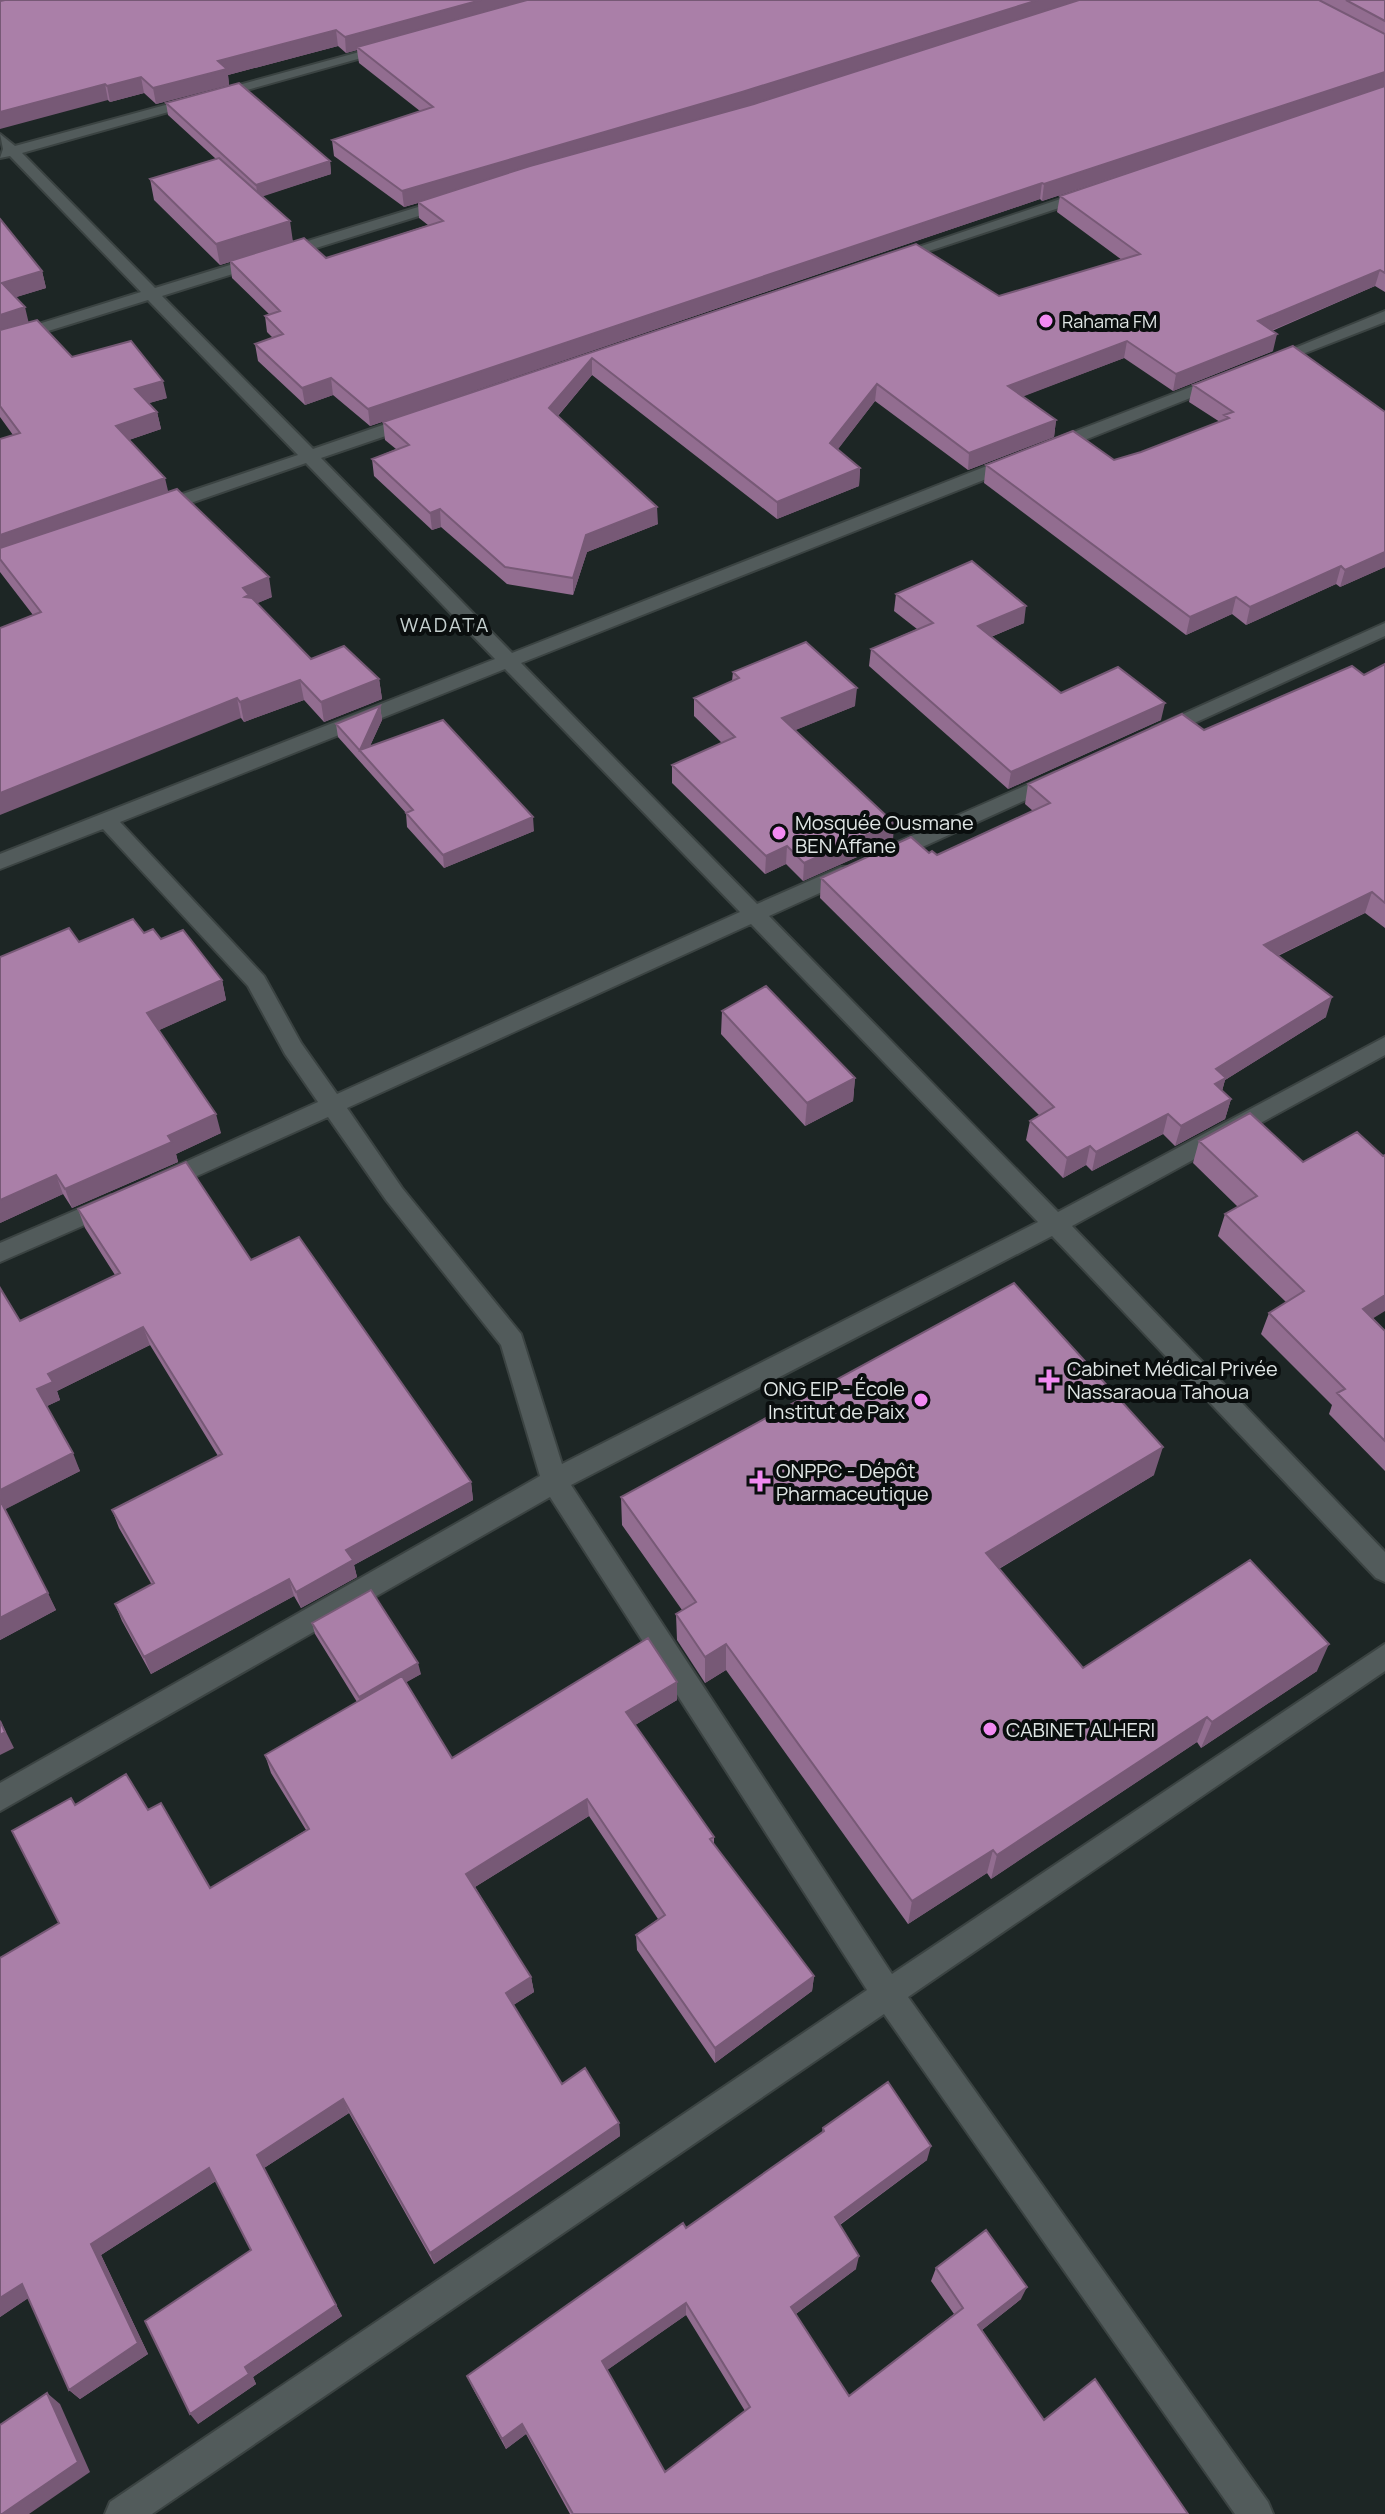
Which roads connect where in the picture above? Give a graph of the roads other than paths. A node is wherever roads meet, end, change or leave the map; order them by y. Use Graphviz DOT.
graph roads {
  1 [pos="398,46"];
  2 [pos="5,147"];
  3 [pos="1097,190"];
  4 [pos="465,196"];
  5 [pos="885,262"];
  6 [pos="154,294"];
  7 [pos="1385,316"];
  8 [pos="0,341"];
  9 [pos="430,415"];
  10 [pos="309,456"];
  11 [pos="147,512"];
  12 [pos="1385,629"];
  13 [pos="506,660"];
  14 [pos="1145,738"];
  15 [pos="1073,770"];
  16 [pos="106,820"];
  17 [pos="0,862"];
  18 [pos="753,916"];
  19 [pos="1385,1045"];
  20 [pos="334,1106"];
  21 [pos="1055,1224"];
  22 [pos="0,1253"];
  23 [pos="554,1481"];
  24 [pos="1385,1570"];
  25 [pos="1385,1656"];
  26 [pos="0,1798"];
  27 [pos="887,1993"];
  28 [pos="122,2514"];
  29 [pos="1256,2514"];
  1 -- 2 [label="street"];
  2 -- 6 [label="street"];
  3 -- 5 [label="street"];
  4 -- 6 [label="street"];
  6 -- 8 [label="street"];
  6 -- 10 [label="street"];
  7 -- 13 [label="street"];
  9 -- 10 [label="street"];
  10 -- 11 [label="street"];
  10 -- 13 [label="street"];
  12 -- 14 [label="street"];
  13 -- 16 [label="street"];
  13 -- 18 [label="street"];
  15 -- 18 [label="street"];
  16 -- 17 [label="street"];
  16 -- 20 [label="street"];
  18 -- 20 [label="street"];
  18 -- 21 [label="street"];
  19 -- 21 [label="street"];
  20 -- 22 [label="street"];
  20 -- 23 [label="street"];
  21 -- 23 [label="street"];
  21 -- 24 [label="street"];
  23 -- 26 [label="street"];
  23 -- 27 [label="street"];
  25 -- 27 [label="street"];
  27 -- 28 [label="street"];
  27 -- 29 [label="street"];
}
